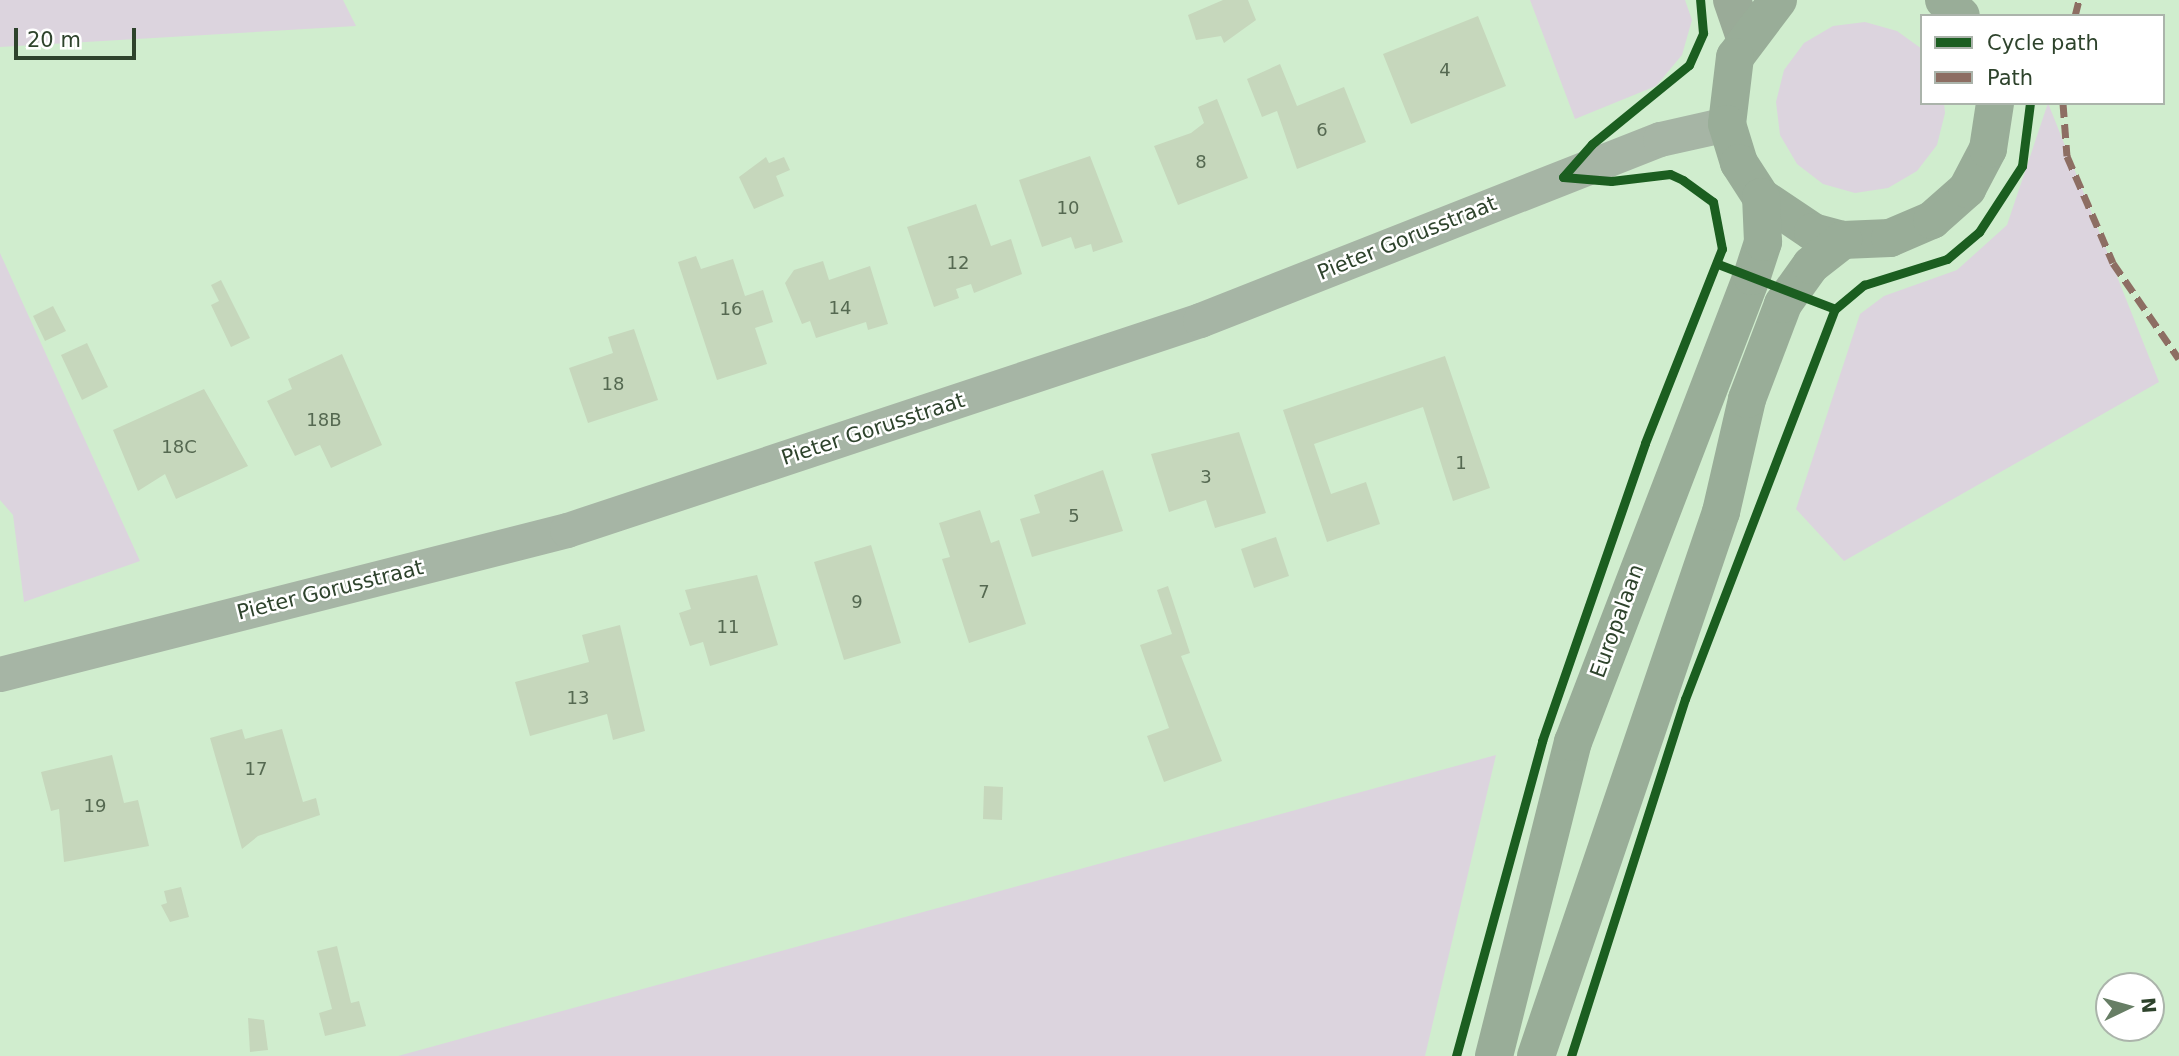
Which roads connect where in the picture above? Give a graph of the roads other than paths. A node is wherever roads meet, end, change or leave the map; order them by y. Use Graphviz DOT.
graph roads {
  1 [pos="1732,0"];
  2 [pos="1778,0"];
  3 [pos="1944,0"];
  4 [pos="1960,14"];
  5 [pos="1745,37"];
  6 [pos="1995,105"];
  7 [pos="1727,124"];
  8 [pos="1761,197"];
  9 [pos="1843,240"];
  10 [pos="0,674"];
  11 [pos="1494,1056"];
  12 [pos="1536,1056"];
  1 -- 5 [label="main road"];
  2 -- 5 [label="main road"];
  3 -- 4 [label="main road"];
  5 -- 7 [label="main road"];
  6 -- 9 [label="main road"];
  7 -- 8 [label="main road"];
  7 -- 10 [label="street, Pieter Gorusstraat"];
  8 -- 9 [label="main road"];
  8 -- 11 [label="main road, Europalaan"];
  9 -- 12 [label="main road"];
}
